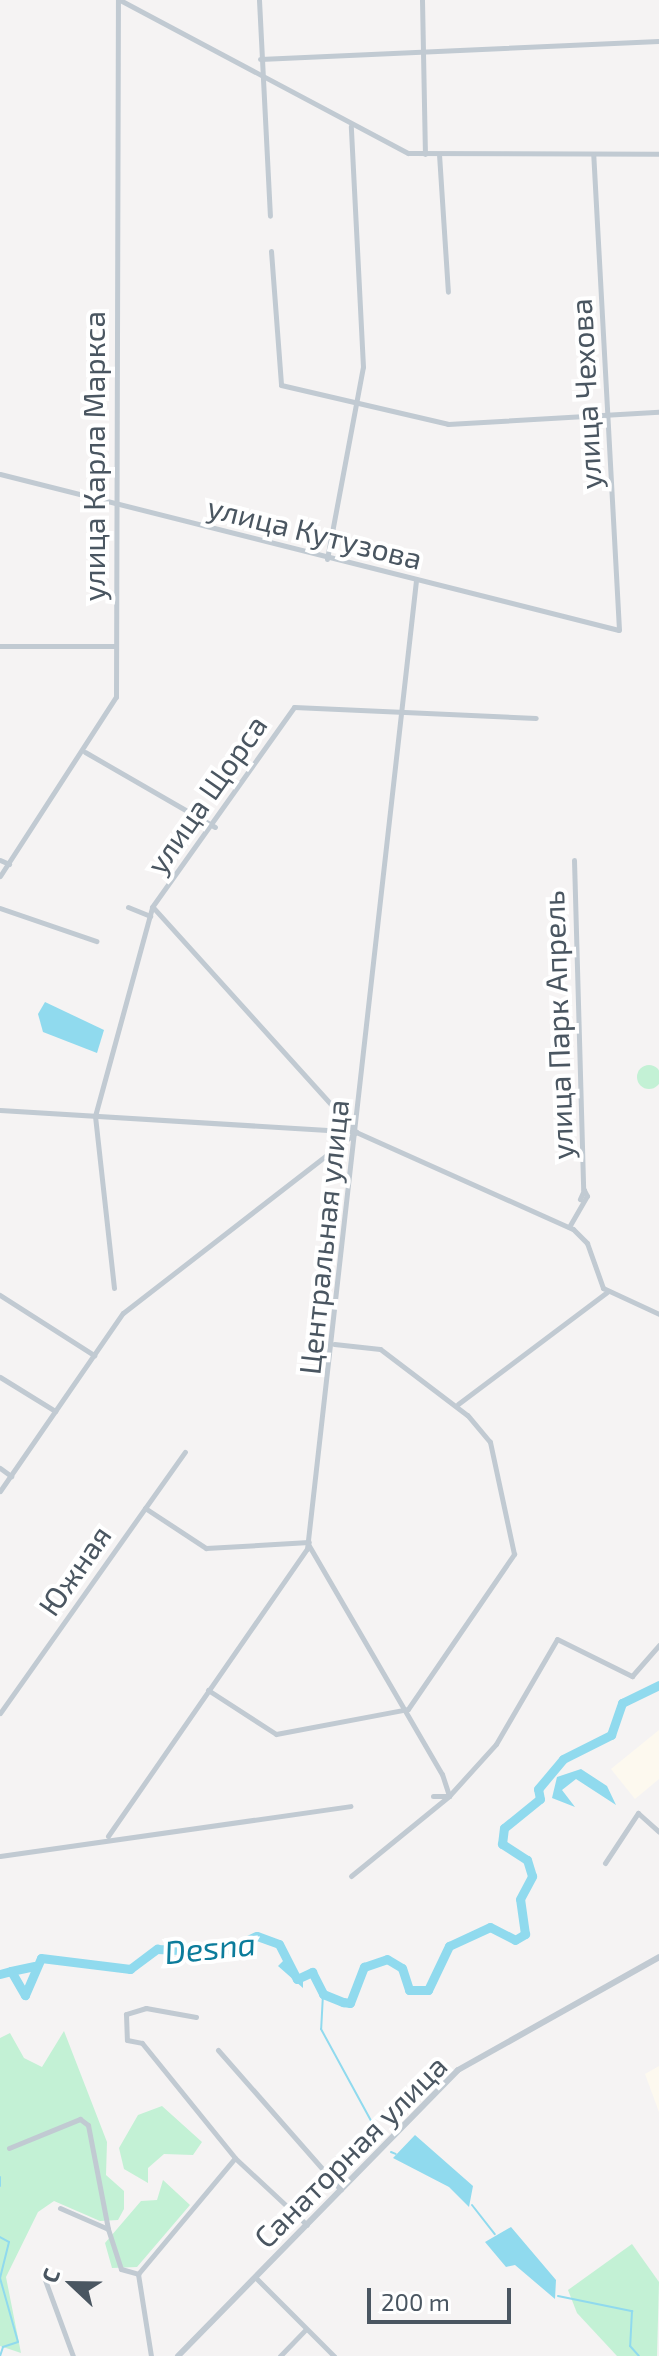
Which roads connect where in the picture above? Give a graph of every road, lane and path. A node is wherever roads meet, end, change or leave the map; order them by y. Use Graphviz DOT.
graph roads {
  1 [pos="119,0"];
  2 [pos="259,0"];
  3 [pos="422,0"];
  4 [pos="659,41"];
  5 [pos="422,53"];
  6 [pos="260,59"];
  7 [pos="260,76"];
  8 [pos="351,125"];
  9 [pos="425,154"];
  10 [pos="439,154"];
  11 [pos="659,154"];
  12 [pos="593,155"];
  13 [pos="270,216"];
  14 [pos="271,251"];
  15 [pos="448,292"];
  16 [pos="352,404"];
  17 [pos="659,412"];
  18 [pos="608,416"];
  19 [pos="0,474"];
  20 [pos="113,504"];
  21 [pos="327,559"];
  22 [pos="416,581"];
  23 [pos="619,630"];
  24 [pos="0,646"];
  25 [pos="116,646"];
  26 [pos="402,709"];
  27 [pos="536,718"];
  28 [pos="85,752"];
  29 [pos="215,827"];
  30 [pos="0,860"];
  31 [pos="574,860"];
  32 [pos="9,864"];
  33 [pos="0,876"];
  34 [pos="128,907"];
  35 [pos="152,907"];
  36 [pos="0,908"];
  37 [pos="150,916"];
  38 [pos="96,941"];
  39 [pos="0,1110"];
  40 [pos="95,1116"];
  41 [pos="356,1132"];
  42 [pos="569,1227"];
  43 [pos="114,1288"];
  44 [pos="608,1292"];
  45 [pos="0,1295"];
  46 [pos="659,1314"];
  47 [pos="334,1344"];
  48 [pos="94,1355"];
  49 [pos="0,1377"];
  50 [pos="458,1404"];
  51 [pos="55,1411"];
  52 [pos="185,1452"];
  53 [pos="0,1468"];
  54 [pos="11,1476"];
  55 [pos="0,1491"];
  56 [pos="145,1508"];
  57 [pos="308,1543"];
  58 [pos="659,1645"];
  59 [pos="208,1690"];
  60 [pos="408,1709"];
  61 [pos="0,1713"];
  62 [pos="433,1796"];
  63 [pos="449,1796"];
  64 [pos="350,1806"];
  65 [pos="659,1832"];
  66 [pos="108,1836"];
  67 [pos="0,1856"];
  68 [pos="605,1863"];
  69 [pos="351,1876"];
  70 [pos="659,1957"];
  71 [pos="196,2017"];
  72 [pos="218,2050"];
  73 [pos="9,2148"];
  74 [pos="235,2158"];
  75 [pos="342,2191"];
  76 [pos="60,2208"];
  77 [pos="308,2225"];
  78 [pos="108,2229"];
  79 [pos="138,2274"];
  80 [pos="255,2277"];
  81 [pos="45,2280"];
  82 [pos="306,2329"];
  83 [pos="73,2356"];
  84 [pos="151,2356"];
  85 [pos="178,2356"];
  86 [pos="280,2356"];
  87 [pos="334,2356"];
  1 -- 7 [label="street"];
  1 -- 20 [label="street, улица Карла Маркса"];
  2 -- 6 [label="street"];
  3 -- 5 [label="street"];
  4 -- 5 [label="street"];
  5 -- 6 [label="street"];
  5 -- 9 [label="street"];
  6 -- 7 [label="street"];
  7 -- 8 [label="street"];
  7 -- 13 [label="street"];
  8 -- 9 [label="street"];
  8 -- 16 [label="street"];
  9 -- 10 [label="street"];
  10 -- 12 [label="street"];
  10 -- 15 [label="street"];
  11 -- 12 [label="street"];
  12 -- 18 [label="street, улица Чехова"];
  14 -- 16 [label="street"];
  16 -- 18 [label="street"];
  16 -- 21 [label="street"];
  17 -- 18 [label="street"];
  18 -- 23 [label="street, улица Чехова"];
  19 -- 20 [label="street, улица Кутузова"];
  20 -- 21 [label="street, улица Кутузова"];
  20 -- 25 [label="street, улица Карла Маркса"];
  21 -- 22 [label="street, улица Кутузова"];
  22 -- 23 [label="street, улица Кутузова"];
  22 -- 26 [label="street, Центральная улица"];
  24 -- 25 [label="street"];
  25 -- 28 [label="street, улица Карла Маркса"];
  26 -- 27 [label="street, улица Щорса"];
  26 -- 29 [label="street, улица Щорса"];
  26 -- 41 [label="street, Центральная улица"];
  28 -- 29 [label="street"];
  28 -- 32 [label="street, улица Карла Маркса"];
  29 -- 35 [label="street, улица Щорса"];
  30 -- 32 [label="street"];
  31 -- 42 [label="street, улица Парк Апрель"];
  32 -- 33 [label="street, улица Карла Маркса"];
  34 -- 37 [label="street"];
  35 -- 37 [label="street, улица Щорса"];
  35 -- 41 [label="street"];
  36 -- 38 [label="street"];
  37 -- 40 [label="street, улица Щорса"];
  39 -- 40 [label="street"];
  40 -- 41 [label="street"];
  40 -- 43 [label="street, улица Щорса"];
  41 -- 42 [label="street"];
  41 -- 47 [label="street, Центральная улица"];
  41 -- 48 [label="street"];
  42 -- 44 [label="street"];
  44 -- 46 [label="street"];
  44 -- 50 [label="street"];
  45 -- 48 [label="street"];
  47 -- 50 [label="street"];
  47 -- 57 [label="street, Центральная улица"];
  48 -- 51 [label="street"];
  49 -- 51 [label="street"];
  50 -- 60 [label="street"];
  51 -- 54 [label="street"];
  52 -- 56 [label="street, Южная"];
  53 -- 54 [label="street"];
  54 -- 55 [label="street"];
  56 -- 57 [label="street"];
  56 -- 61 [label="street, Южная"];
  57 -- 59 [label="street, Центральная улица"];
  57 -- 60 [label="street"];
  58 -- 63 [label="street"];
  59 -- 60 [label="street"];
  59 -- 66 [label="street, Центральная улица"];
  60 -- 63 [label="street"];
  62 -- 63 [label="street"];
  63 -- 69 [label="street"];
  64 -- 66 [label="street"];
  65 -- 68 [label="street"];
  66 -- 67 [label="street"];
  70 -- 75 [label="street, Санаторная улица"];
  71 -- 74 [label="street"];
  72 -- 75 [label="street"];
  73 -- 78 [label="street"];
  74 -- 77 [label="street"];
  74 -- 79 [label="street"];
  75 -- 77 [label="street, Санаторная улица"];
  76 -- 78 [label="street"];
  77 -- 80 [label="street, Санаторная улица"];
  78 -- 79 [label="street"];
  79 -- 84 [label="street"];
  80 -- 82 [label="street"];
  80 -- 85 [label="street, Санаторная улица"];
  81 -- 83 [label="street"];
  82 -- 86 [label="street"];
  82 -- 87 [label="street"];
}
